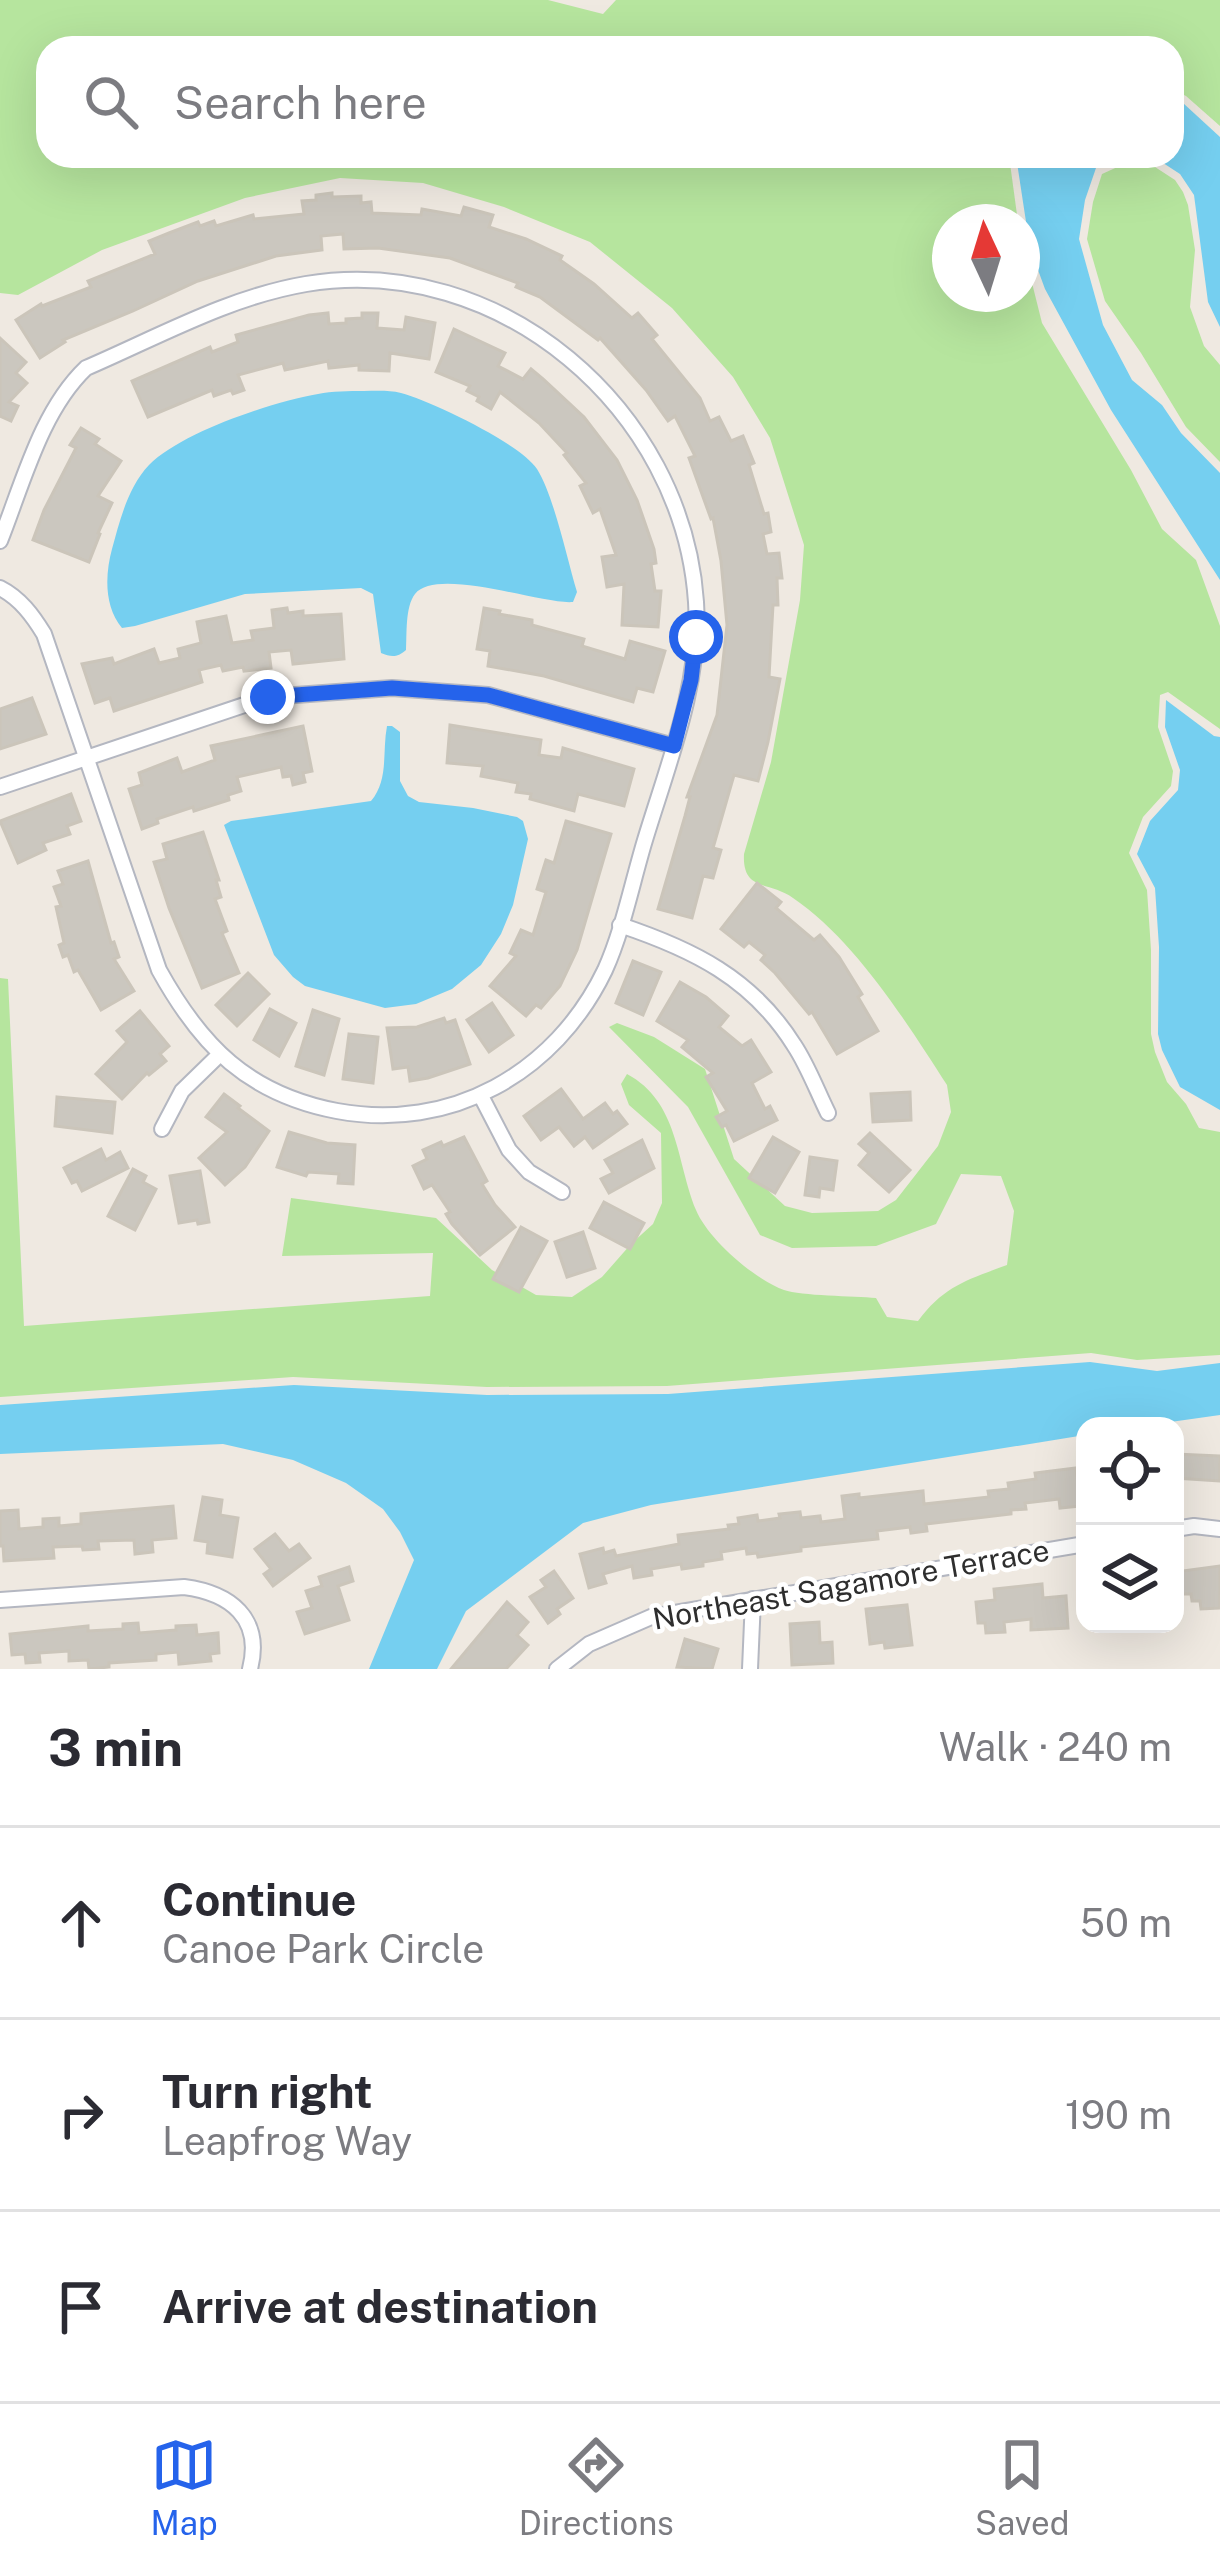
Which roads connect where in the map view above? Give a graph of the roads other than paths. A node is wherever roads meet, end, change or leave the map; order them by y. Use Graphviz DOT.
graph roads {
  1 [pos="0,541"];
  2 [pos="0,588"];
  3 [pos="674,746"];
  4 [pos="85,756"];
  5 [pos="0,787"];
  6 [pos="620,925"];
  7 [pos="219,1055"];
  8 [pos="481,1096"];
  9 [pos="828,1113"];
  10 [pos="162,1129"];
  11 [pos="562,1192"];
  12 [pos="1184,1528"];
  13 [pos="1220,1529"];
  14 [pos="1076,1545"];
  15 [pos="753,1599"];
  16 [pos="0,1600"];
  17 [pos="250,1669"];
  18 [pos="557,1669"];
  19 [pos="750,1669"];
  1 -- 3 [label="street"];
  2 -- 4 [label="street"];
  3 -- 4 [label="street"];
  3 -- 6 [label="street"];
  4 -- 5 [label="street"];
  4 -- 7 [label="street"];
  6 -- 8 [label="street"];
  6 -- 9 [label="street"];
  7 -- 8 [label="street"];
  7 -- 10 [label="street"];
  8 -- 11 [label="street"];
  12 -- 13 [label="street"];
  14 -- 15 [label="street, Northeast Sagamore Terrace"];
  15 -- 18 [label="street, Northeast Sagamore Terrace"];
  15 -- 19 [label="street"];
  16 -- 17 [label="street"];
}
